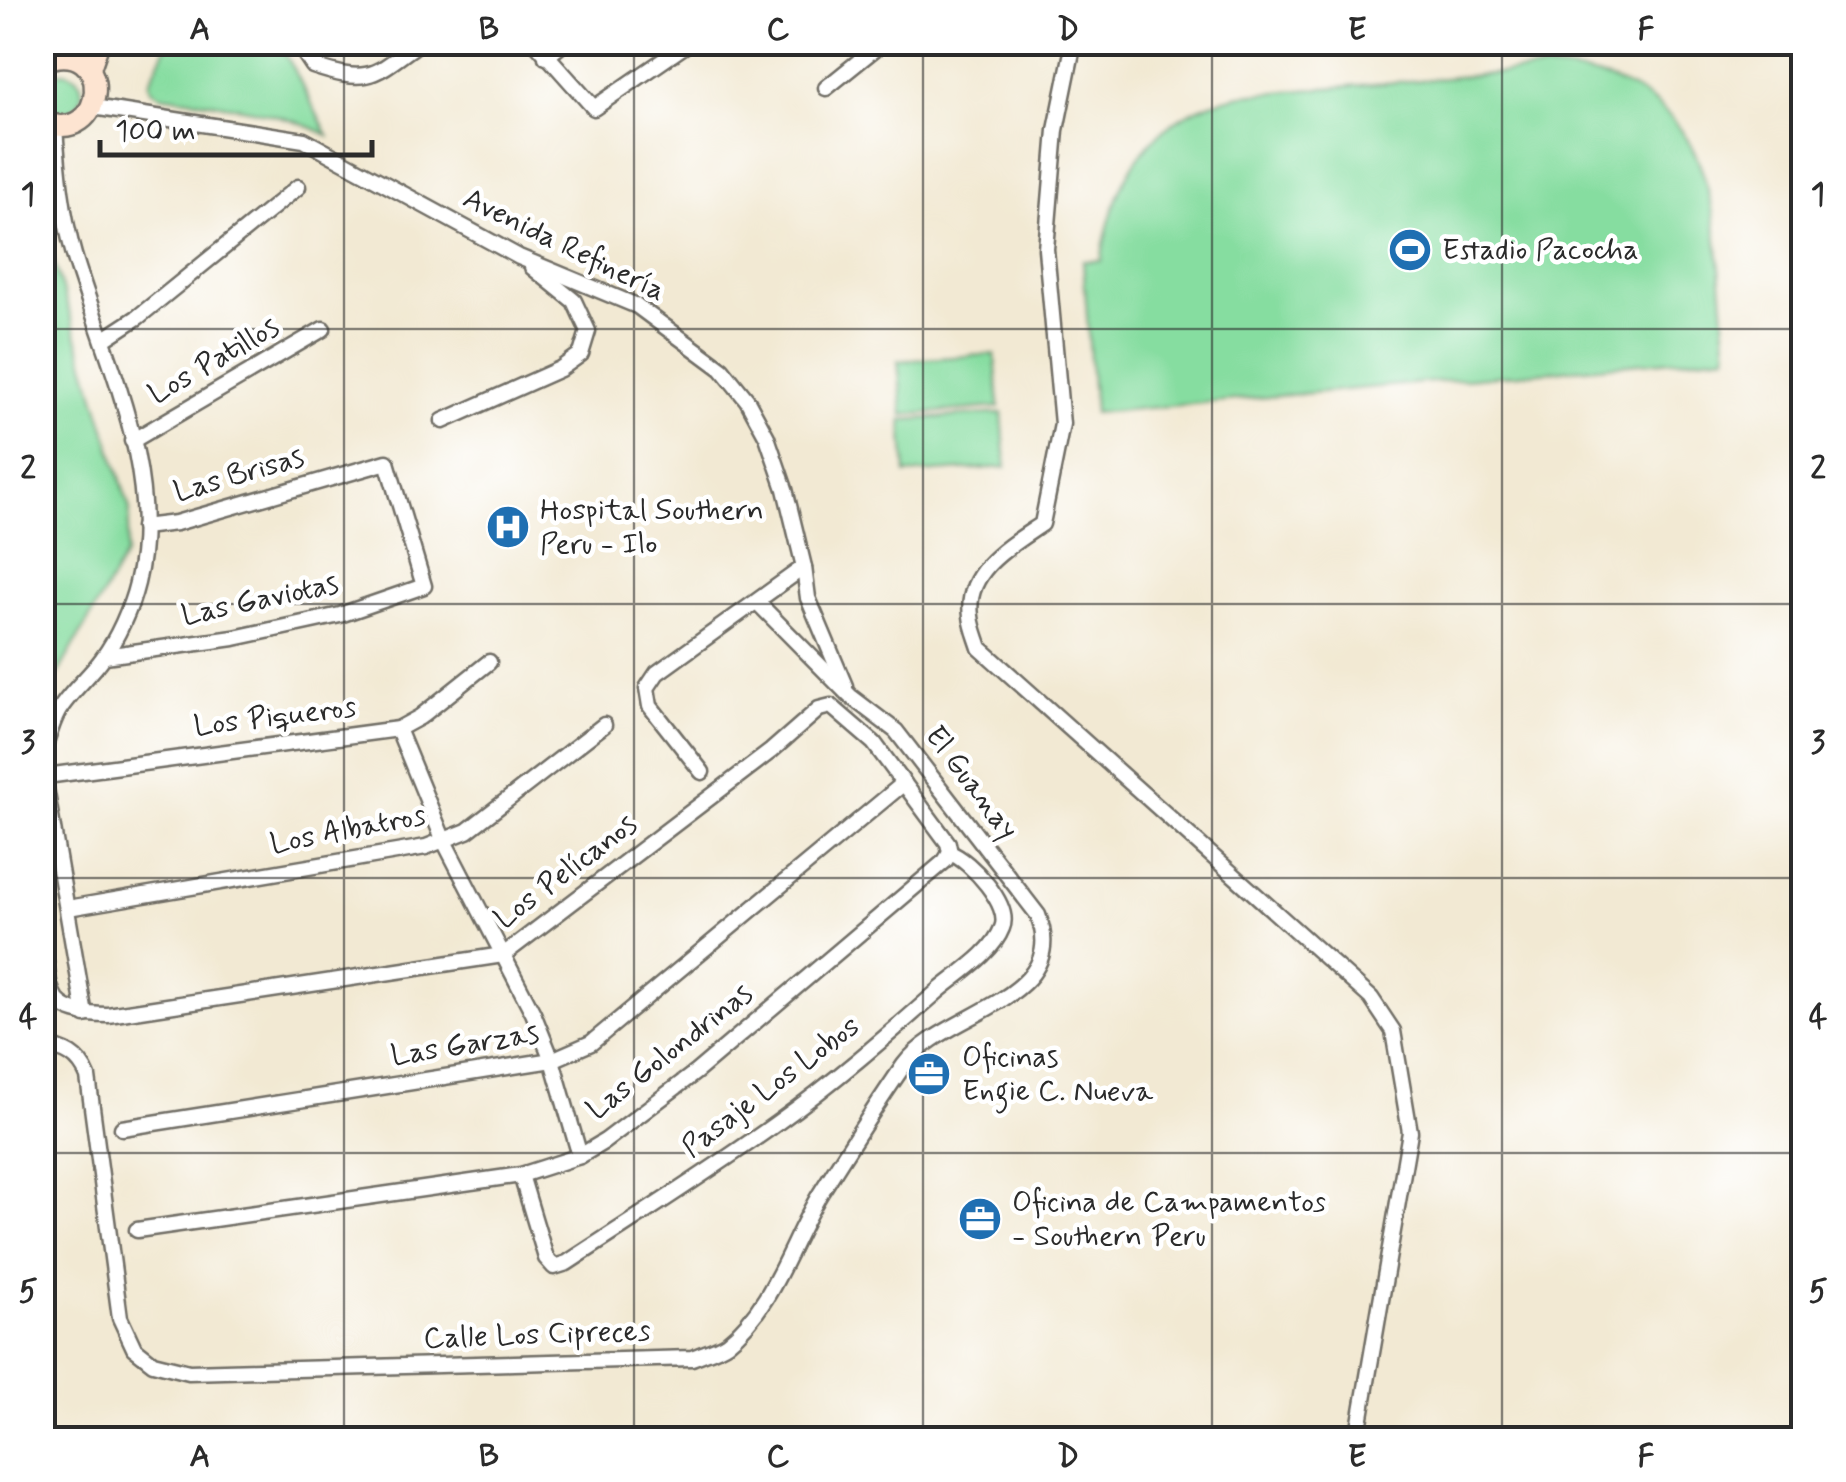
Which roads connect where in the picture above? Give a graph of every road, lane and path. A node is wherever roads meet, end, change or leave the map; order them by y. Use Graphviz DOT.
graph roads {
  1 [pos="99,42"];
  2 [pos="296,42"];
  3 [pos="420,42"];
  4 [pos="535,42"];
  5 [pos="564,42"];
  6 [pos="690,42"];
  7 [pos="883,42"];
  8 [pos="1074,42"];
  9 [pos="57,52"];
  10 [pos="546,57"];
  11 [pos="90,68"];
  12 [pos="826,88"];
  13 [pos="93,107"];
  14 [pos="49,124"];
  15 [pos="298,187"];
  16 [pos="519,258"];
  17 [pos="323,329"];
  18 [pos="103,340"];
  19 [pos="444,421"];
  20 [pos="132,440"];
  21 [pos="144,528"];
  22 [pos="804,567"];
  23 [pos="424,586"];
  24 [pos="757,602"];
  25 [pos="104,656"];
  26 [pos="489,662"];
  27 [pos="850,696"];
  28 [pos="58,712"];
  29 [pos="604,725"];
  30 [pos="398,729"];
  31 [pos="42,733"];
  32 [pos="42,756"];
  33 [pos="44,772"];
  34 [pos="702,772"];
  35 [pos="904,784"];
  36 [pos="444,841"];
  37 [pos="950,853"];
  38 [pos="68,908"];
  39 [pos="1038,915"];
  40 [pos="42,934"];
  41 [pos="503,954"];
  42 [pos="84,1015"];
  43 [pos="42,1045"];
  44 [pos="552,1060"];
  45 [pos="122,1128"];
  46 [pos="580,1156"];
  47 [pos="520,1175"];
  48 [pos="137,1230"];
  49 [pos="1357,1440"];
  1 -- 11 [label="main road"];
  2 -- 3 [label="street"];
  4 -- 10 [label="street"];
  5 -- 10 [label="street"];
  6 -- 10 [label="street"];
  7 -- 12 [label="street"];
  8 -- 49 [label="street"];
  9 -- 11 [label="main road"];
  11 -- 13 [label="main road"];
  13 -- 14 [label="main road"];
  13 -- 16 [label="street, Avenida Refinería"];
  14 -- 18 [label="street"];
  15 -- 18 [label="street"];
  16 -- 19 [label="street"];
  16 -- 22 [label="street, Avenida Refinería"];
  17 -- 20 [label="street, Los Patillos"];
  18 -- 20 [label="street"];
  20 -- 21 [label="street"];
  21 -- 23 [label="street, Las Brisas"];
  21 -- 25 [label="street"];
  22 -- 24 [label="street"];
  22 -- 27 [label="street, Avenida Refinería"];
  23 -- 25 [label="street, Las Gaviotas"];
  24 -- 27 [label="street, El Guanay"];
  24 -- 34 [label="street"];
  25 -- 28 [label="street"];
  26 -- 30 [label="street, Los Piqueros"];
  27 -- 39 [label="street, El Guanay"];
  28 -- 31 [label="street"];
  28 -- 32 [label="street"];
  29 -- 36 [label="street, Los Albatros"];
  30 -- 33 [label="street, Los Piqueros"];
  30 -- 36 [label="street"];
  33 -- 38 [label="street"];
  35 -- 37 [label="street, Los Pelícanos"];
  35 -- 41 [label="street, Los Pelícanos"];
  35 -- 44 [label="street, Las Garzas"];
  36 -- 38 [label="street, Los Albatros"];
  36 -- 41 [label="street"];
  37 -- 46 [label="street, Las Golondrinas"];
  37 -- 47 [label="street, Pasaje Los Lobos"];
  38 -- 42 [label="street"];
  39 -- 43 [label="street, Calle Los Cipreces"];
  40 -- 42 [label="street"];
  41 -- 42 [label="street, Los Pelícanos"];
  41 -- 44 [label="street"];
  44 -- 45 [label="street, Las Garzas"];
  44 -- 46 [label="street"];
  46 -- 47 [label="street, Las Golondrinas"];
  47 -- 48 [label="street, Las Golondrinas"];
}
